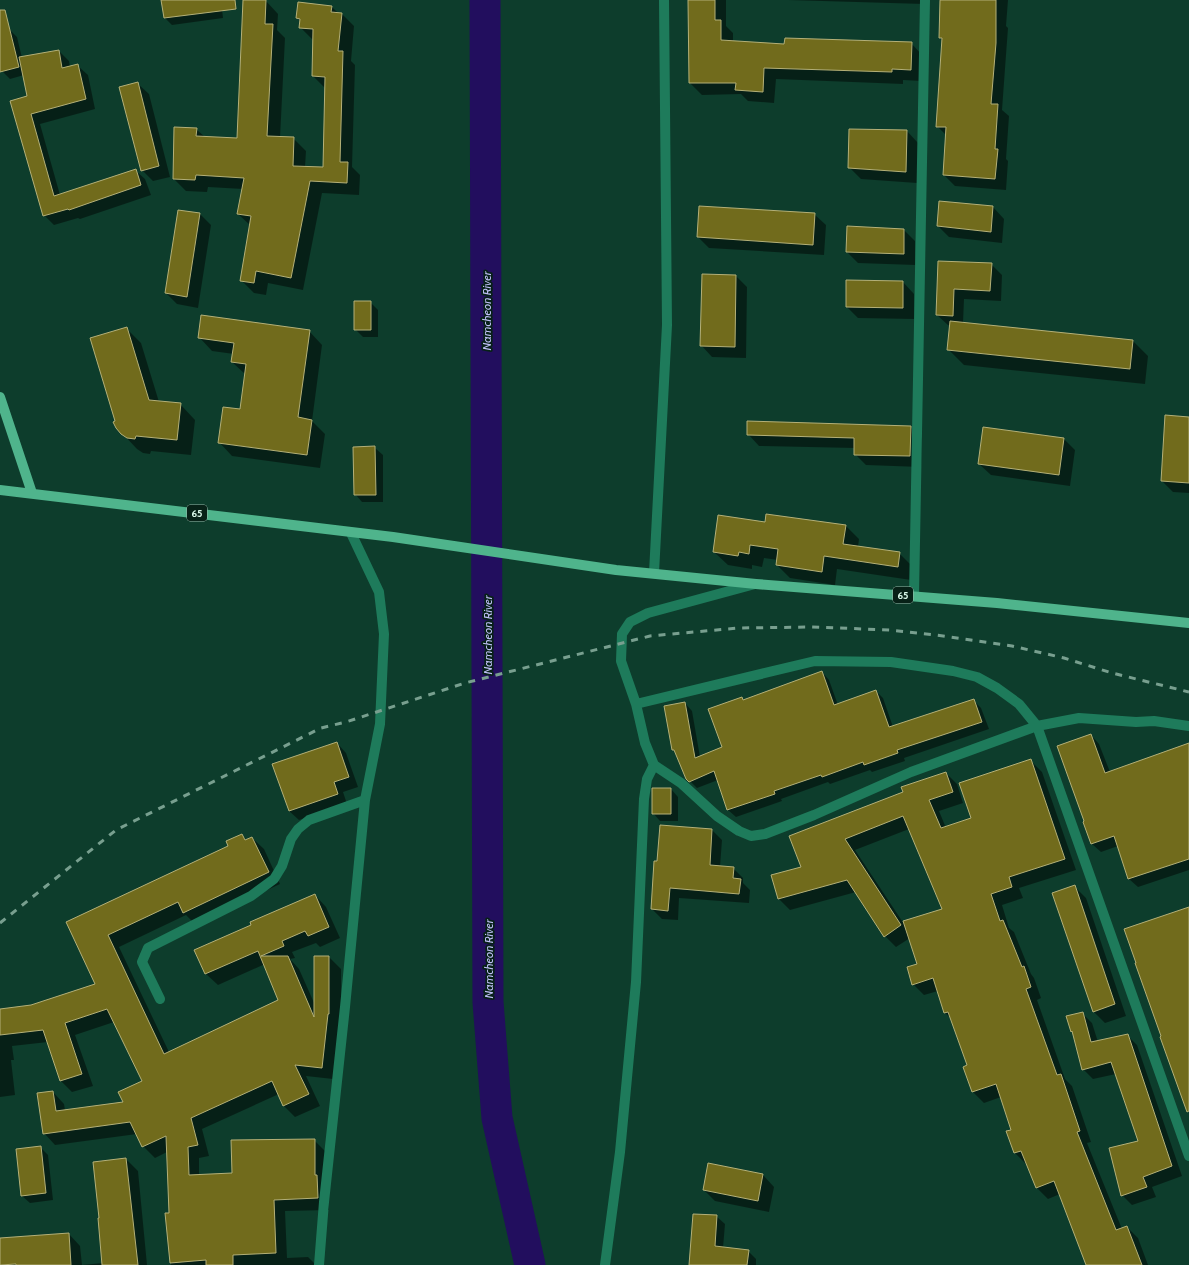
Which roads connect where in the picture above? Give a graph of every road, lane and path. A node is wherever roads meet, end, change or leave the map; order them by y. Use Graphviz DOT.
graph roads {
  1 [pos="664,0"];
  2 [pos="925,0"];
  3 [pos="0,397"];
  4 [pos="2,413"];
  5 [pos="0,490"];
  6 [pos="32,493"];
  7 [pos="351,533"];
  8 [pos="654,573"];
  9 [pos="756,584"];
  10 [pos="914,596"];
  11 [pos="1189,623"];
  12 [pos="636,704"];
  13 [pos="1037,726"];
  14 [pos="1189,726"];
  15 [pos="654,765"];
  16 [pos="365,800"];
  17 [pos="160,999"];
  18 [pos="1189,1156"];
  19 [pos="319,1265"];
  20 [pos="605,1265"];
  1 -- 8 [label="street"];
  2 -- 10 [label="street"];
  3 -- 4 [label="main road"];
  4 -- 6 [label="main road"];
  5 -- 6 [label="main road, 65"];
  6 -- 7 [label="main road, 65"];
  7 -- 8 [label="main road, 65"];
  7 -- 16 [label="street"];
  8 -- 9 [label="main road, 65"];
  9 -- 10 [label="main road, 65"];
  9 -- 12 [label="street"];
  10 -- 11 [label="main road, 65"];
  12 -- 13 [label="street"];
  12 -- 15 [label="street"];
  13 -- 14 [label="street"];
  13 -- 15 [label="street"];
  13 -- 18 [label="street"];
  15 -- 20 [label="street"];
  16 -- 17 [label="street"];
  16 -- 19 [label="street"];
}
